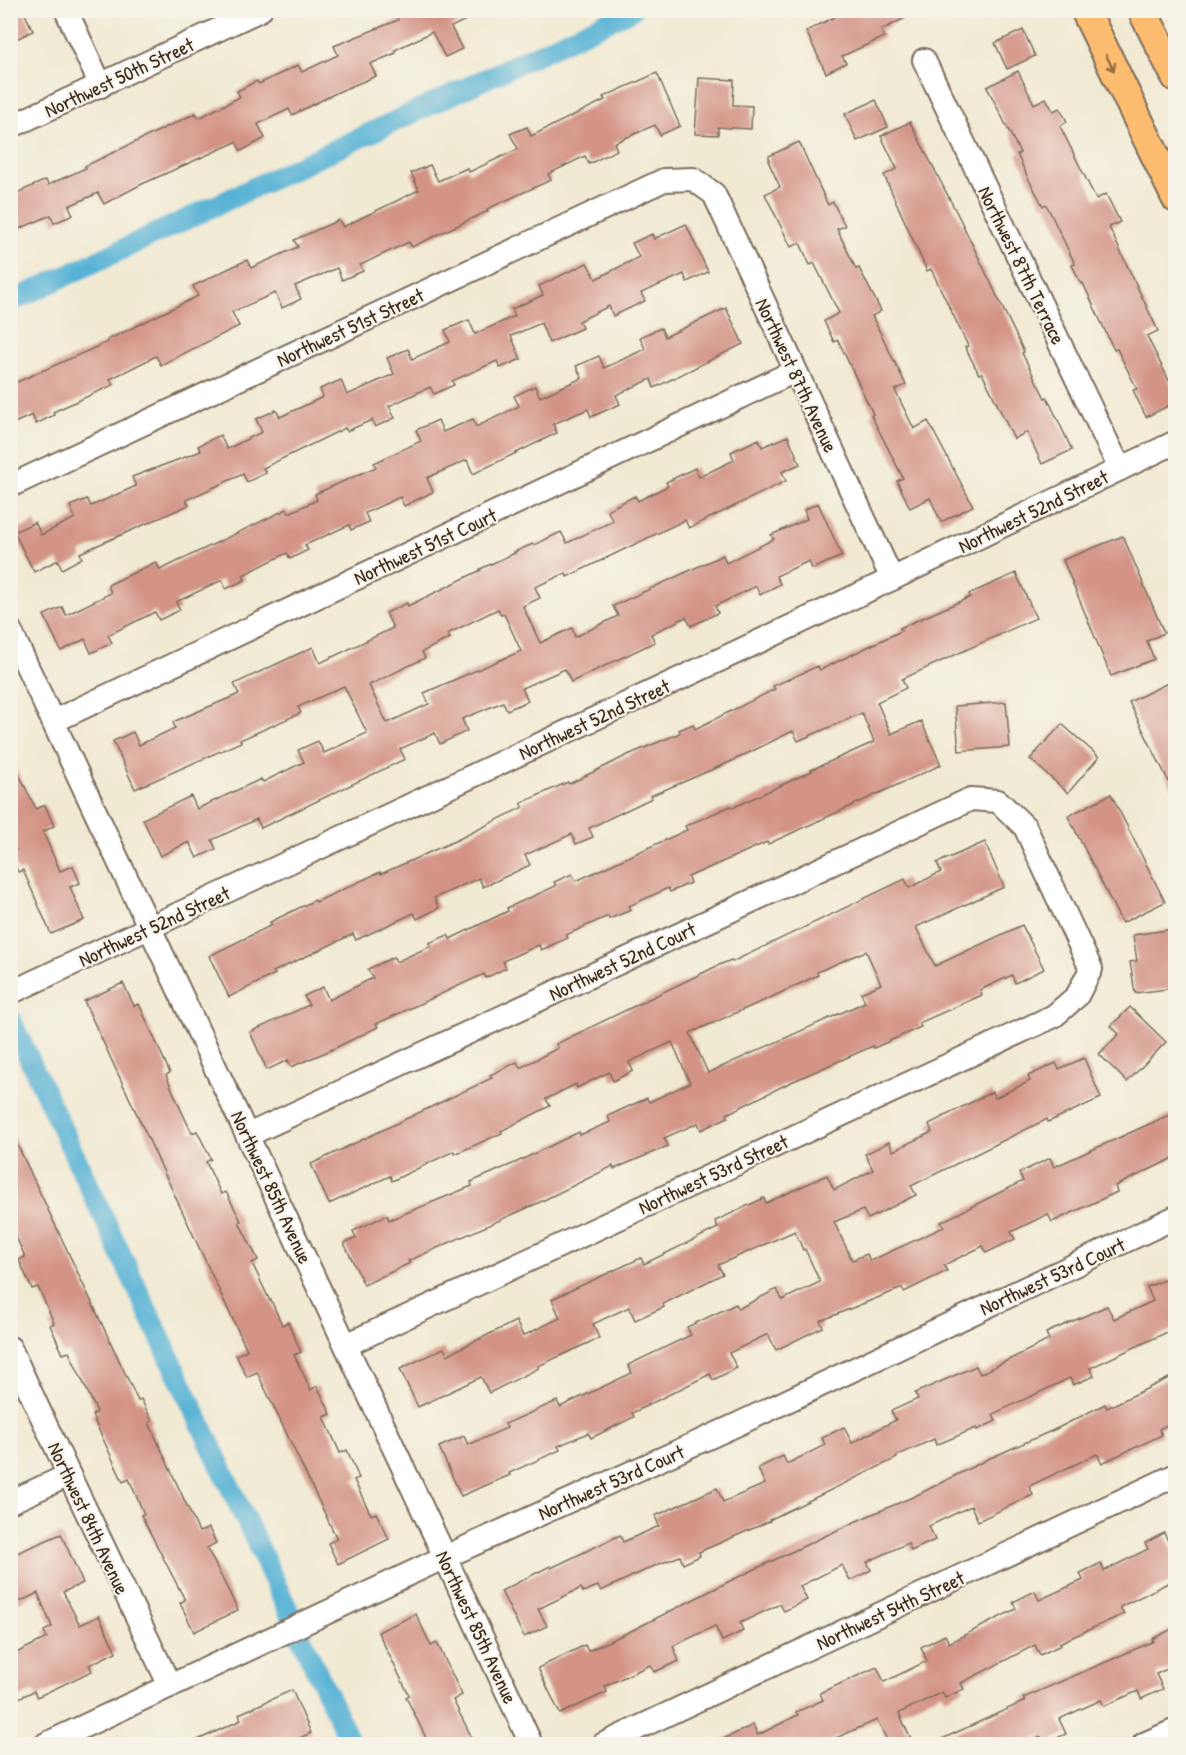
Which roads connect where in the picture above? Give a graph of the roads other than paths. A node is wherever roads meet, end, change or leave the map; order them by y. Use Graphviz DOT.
graph roads {
  1 [pos="66,10"];
  2 [pos="260,10"];
  3 [pos="1085,10"];
  4 [pos="1142,10"];
  5 [pos="924,60"];
  6 [pos="1176,77"];
  7 [pos="100,86"];
  8 [pos="10,127"];
  9 [pos="693,179"];
  10 [pos="1176,198"];
  11 [pos="795,371"];
  12 [pos="1176,442"];
  13 [pos="1120,469"];
  14 [pos="10,486"];
  15 [pos="892,579"];
  16 [pos="10,630"];
  17 [pos="54,721"];
  18 [pos="149,927"];
  19 [pos="15,991"];
  20 [pos="1077,996"];
  21 [pos="248,1135"];
  22 [pos="1176,1217"];
  23 [pos="346,1345"];
  24 [pos="10,1348"];
  25 [pos="69,1475"];
  26 [pos="1176,1475"];
  27 [pos="10,1502"];
  28 [pos="446,1557"];
  29 [pos="170,1686"];
  30 [pos="1176,1730"];
  31 [pos="46,1744"];
  32 [pos="531,1744"];
  33 [pos="604,1744"];
  34 [pos="1144,1744"];
  1 -- 7 [label="street"];
  2 -- 7 [label="street, Northwest 50th Street"];
  3 -- 10 [label="main road, one-way"];
  4 -- 6 [label="main road"];
  5 -- 13 [label="street, Northwest 87th Terrace"];
  7 -- 8 [label="street, Northwest 50th Street"];
  9 -- 11 [label="street, Northwest 87th Avenue"];
  9 -- 14 [label="street, Northwest 51st Street"];
  11 -- 15 [label="street, Northwest 87th Avenue"];
  11 -- 17 [label="street, Northwest 51st Court"];
  12 -- 13 [label="street, Northwest 52nd Street"];
  13 -- 15 [label="street, Northwest 52nd Street"];
  15 -- 18 [label="street, Northwest 52nd Street"];
  16 -- 17 [label="street, Northwest 85th Avenue"];
  17 -- 18 [label="street, Northwest 85th Avenue"];
  18 -- 19 [label="street, Northwest 52nd Street"];
  18 -- 21 [label="street, Northwest 85th Avenue"];
  20 -- 21 [label="street, Northwest 52nd Court"];
  20 -- 23 [label="street, Northwest 53rd Street"];
  21 -- 23 [label="street, Northwest 85th Avenue"];
  22 -- 28 [label="street, Northwest 53rd Court"];
  23 -- 28 [label="street, Northwest 85th Avenue"];
  24 -- 25 [label="street, Northwest 84th Avenue"];
  25 -- 27 [label="street"];
  25 -- 29 [label="street, Northwest 84th Avenue"];
  26 -- 33 [label="street, Northwest 54th Street"];
  28 -- 29 [label="street, Northwest 53rd Court"];
  28 -- 32 [label="street, Northwest 85th Avenue"];
  29 -- 31 [label="street, Northwest 53rd Court"];
  30 -- 34 [label="street"];
}
